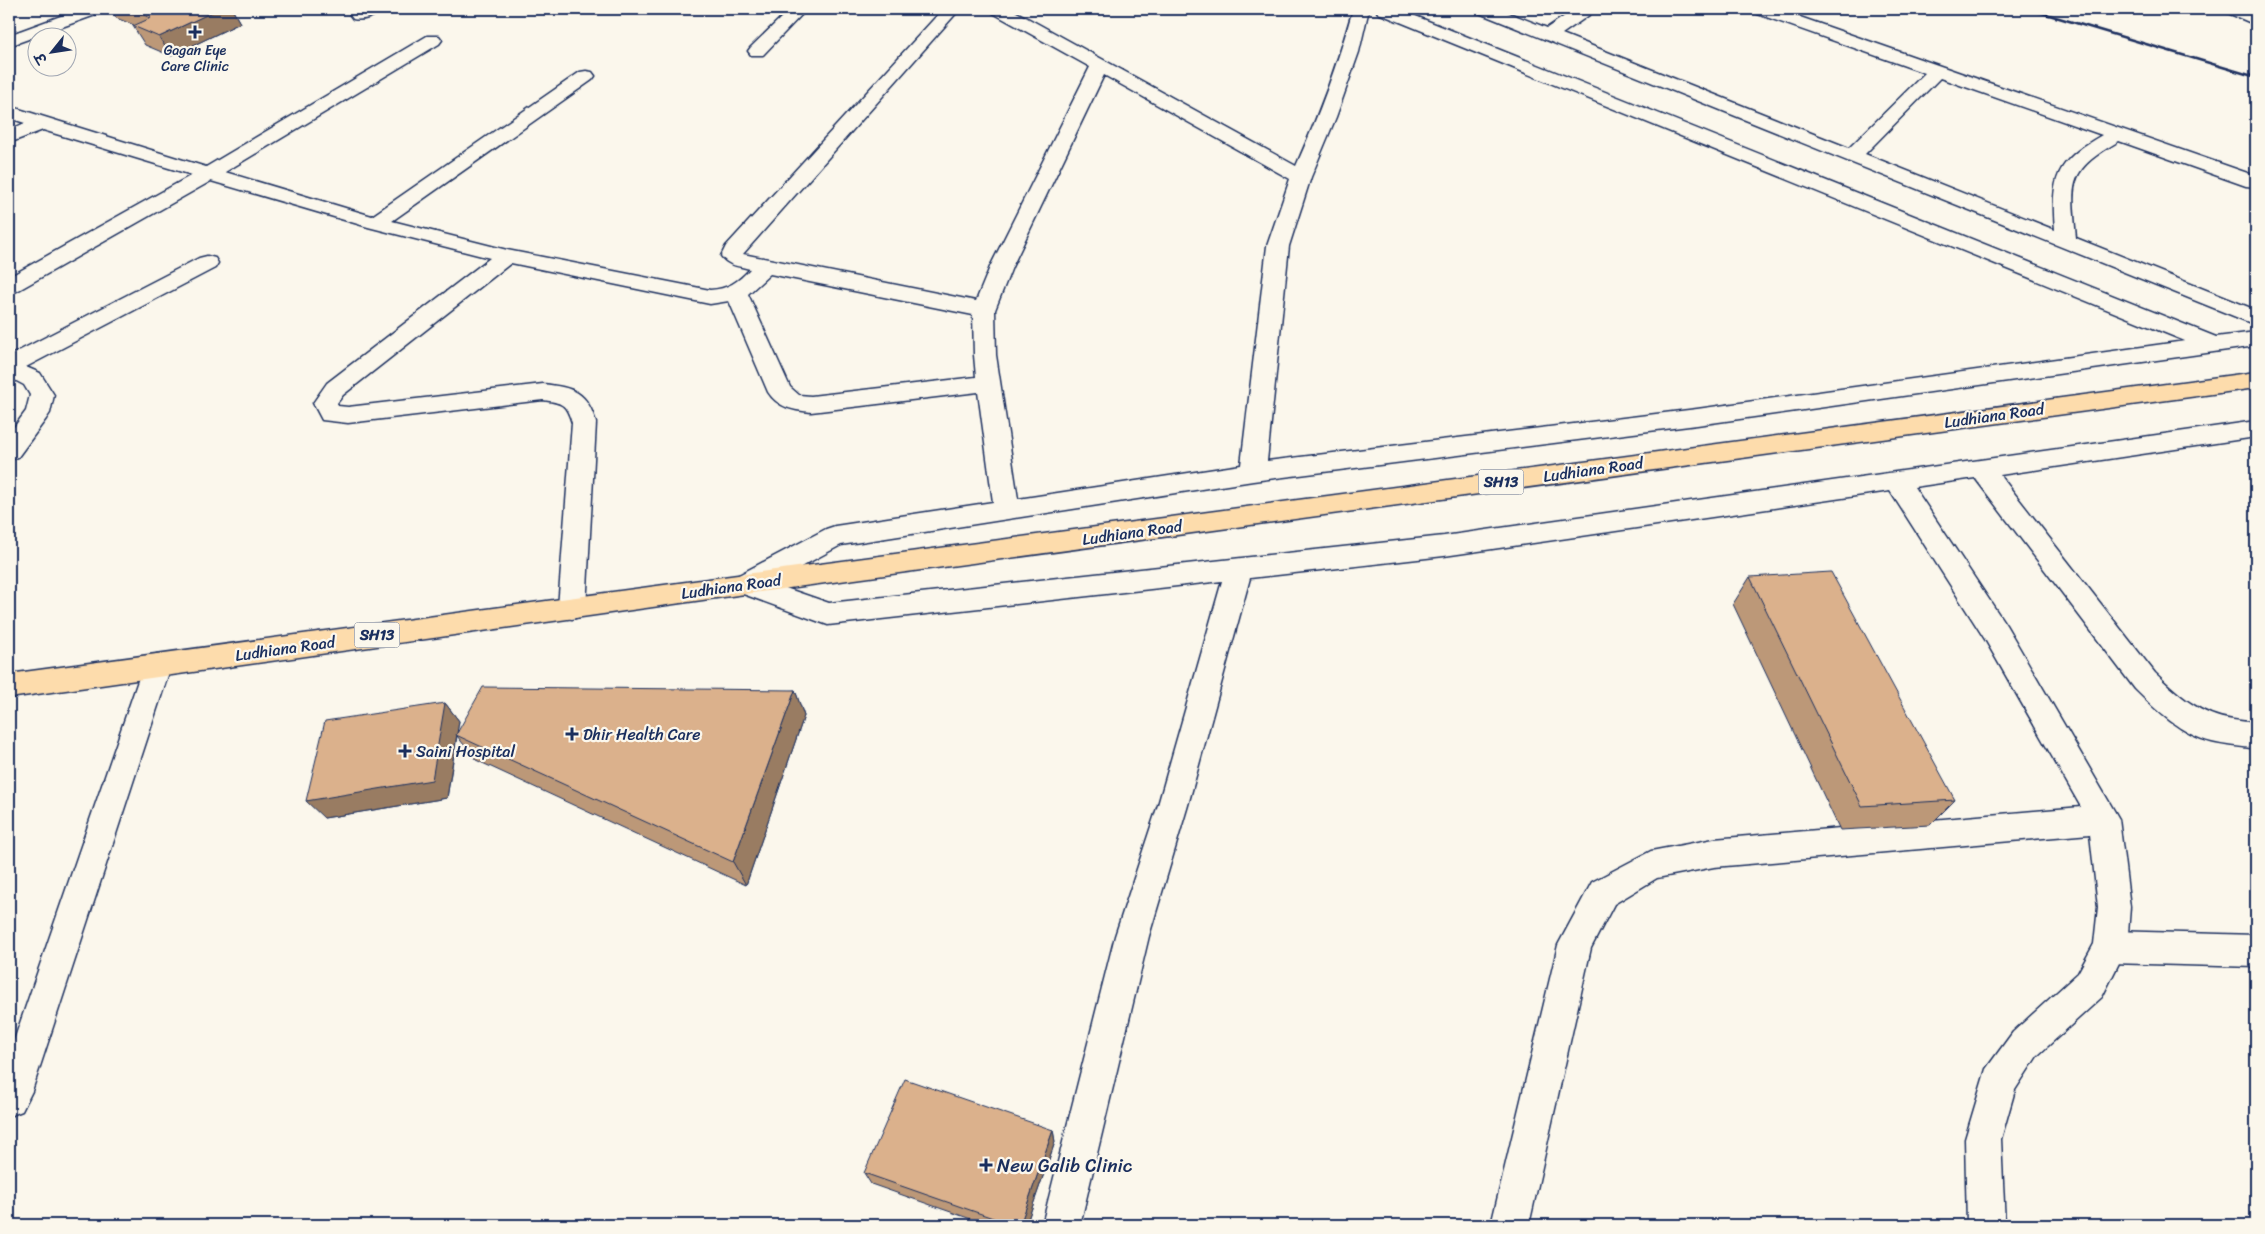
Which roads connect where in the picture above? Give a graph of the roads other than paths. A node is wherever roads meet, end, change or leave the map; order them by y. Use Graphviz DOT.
graph roads {
  1 [pos="95,9"];
  2 [pos="799,9"];
  3 [pos="952,9"];
  4 [pos="999,9"];
  5 [pos="1361,9"];
  6 [pos="1384,9"];
  7 [pos="1485,9"];
  8 [pos="1586,9"];
  9 [pos="1761,9"];
  10 [pos="2234,9"];
  11 [pos="2256,20"];
  12 [pos="9,25"];
  13 [pos="1550,34"];
  14 [pos="16,39"];
  15 [pos="433,40"];
  16 [pos="757,50"];
  17 [pos="1100,64"];
  18 [pos="1937,71"];
  19 [pos="586,76"];
  20 [pos="9,112"];
  21 [pos="42,124"];
  22 [pos="2118,134"];
  23 [pos="9,137"];
  24 [pos="1852,156"];
  25 [pos="208,174"];
  26 [pos="1301,177"];
  27 [pos="2253,182"];
  28 [pos="375,223"];
  29 [pos="2066,241"];
  30 [pos="508,256"];
  31 [pos="206,263"];
  32 [pos="765,266"];
  33 [pos="9,286"];
  34 [pos="736,293"];
  35 [pos="984,310"];
  36 [pos="2256,318"];
  37 [pos="2256,339"];
  38 [pos="2215,345"];
  39 [pos="9,367"];
  40 [pos="2256,380"];
  41 [pos="989,383"];
  42 [pos="2256,430"];
  43 [pos="9,451"];
  44 [pos="1982,468"];
  45 [pos="1253,472"];
  46 [pos="1897,482"];
  47 [pos="1007,510"];
  48 [pos="1239,570"];
  49 [pos="745,584"];
  50 [pos="572,608"];
  51 [pos="157,666"];
  52 [pos="9,686"];
  53 [pos="2256,733"];
  54 [pos="2104,819"];
  55 [pos="2110,947"];
  56 [pos="2256,952"];
  57 [pos="9,1098"];
  58 [pos="1061,1225"];
  59 [pos="1510,1225"];
  60 [pos="1986,1225"];
  1 -- 14 [label="street"];
  2 -- 16 [label="street"];
  3 -- 32 [label="street"];
  4 -- 17 [label="street"];
  5 -- 26 [label="street"];
  6 -- 38 [label="street"];
  7 -- 13 [label="street"];
  8 -- 13 [label="street"];
  9 -- 18 [label="street"];
  10 -- 11 [label="street"];
  12 -- 14 [label="street"];
  13 -- 24 [label="street"];
  15 -- 25 [label="street"];
  17 -- 26 [label="street"];
  17 -- 35 [label="street"];
  18 -- 22 [label="street"];
  18 -- 24 [label="street"];
  19 -- 28 [label="street"];
  20 -- 21 [label="street"];
  21 -- 23 [label="street"];
  21 -- 25 [label="street"];
  22 -- 27 [label="street"];
  22 -- 29 [label="street"];
  24 -- 29 [label="street"];
  25 -- 28 [label="street"];
  25 -- 33 [label="street"];
  26 -- 45 [label="street"];
  28 -- 30 [label="street"];
  29 -- 36 [label="street"];
  30 -- 34 [label="street"];
  30 -- 50 [label="street"];
  31 -- 39 [label="street"];
  32 -- 34 [label="street"];
  32 -- 35 [label="street"];
  34 -- 41 [label="street"];
  35 -- 41 [label="street"];
  37 -- 38 [label="street"];
  38 -- 45 [label="street"];
  39 -- 43 [label="street"];
  40 -- 49 [label="main road, Ludhiana Road / SH13"];
  41 -- 47 [label="street"];
  42 -- 44 [label="street"];
  44 -- 46 [label="street"];
  44 -- 53 [label="street"];
  45 -- 47 [label="street"];
  46 -- 48 [label="street"];
  46 -- 54 [label="street"];
  47 -- 49 [label="street"];
  48 -- 49 [label="street"];
  48 -- 58 [label="street"];
  49 -- 50 [label="main road, Ludhiana Road / SH13"];
  50 -- 51 [label="main road, Ludhiana Road / SH13"];
  51 -- 52 [label="main road, Ludhiana Road / SH13"];
  51 -- 57 [label="street"];
  54 -- 55 [label="street"];
  54 -- 59 [label="street"];
  55 -- 56 [label="street"];
  55 -- 60 [label="street"];
}
